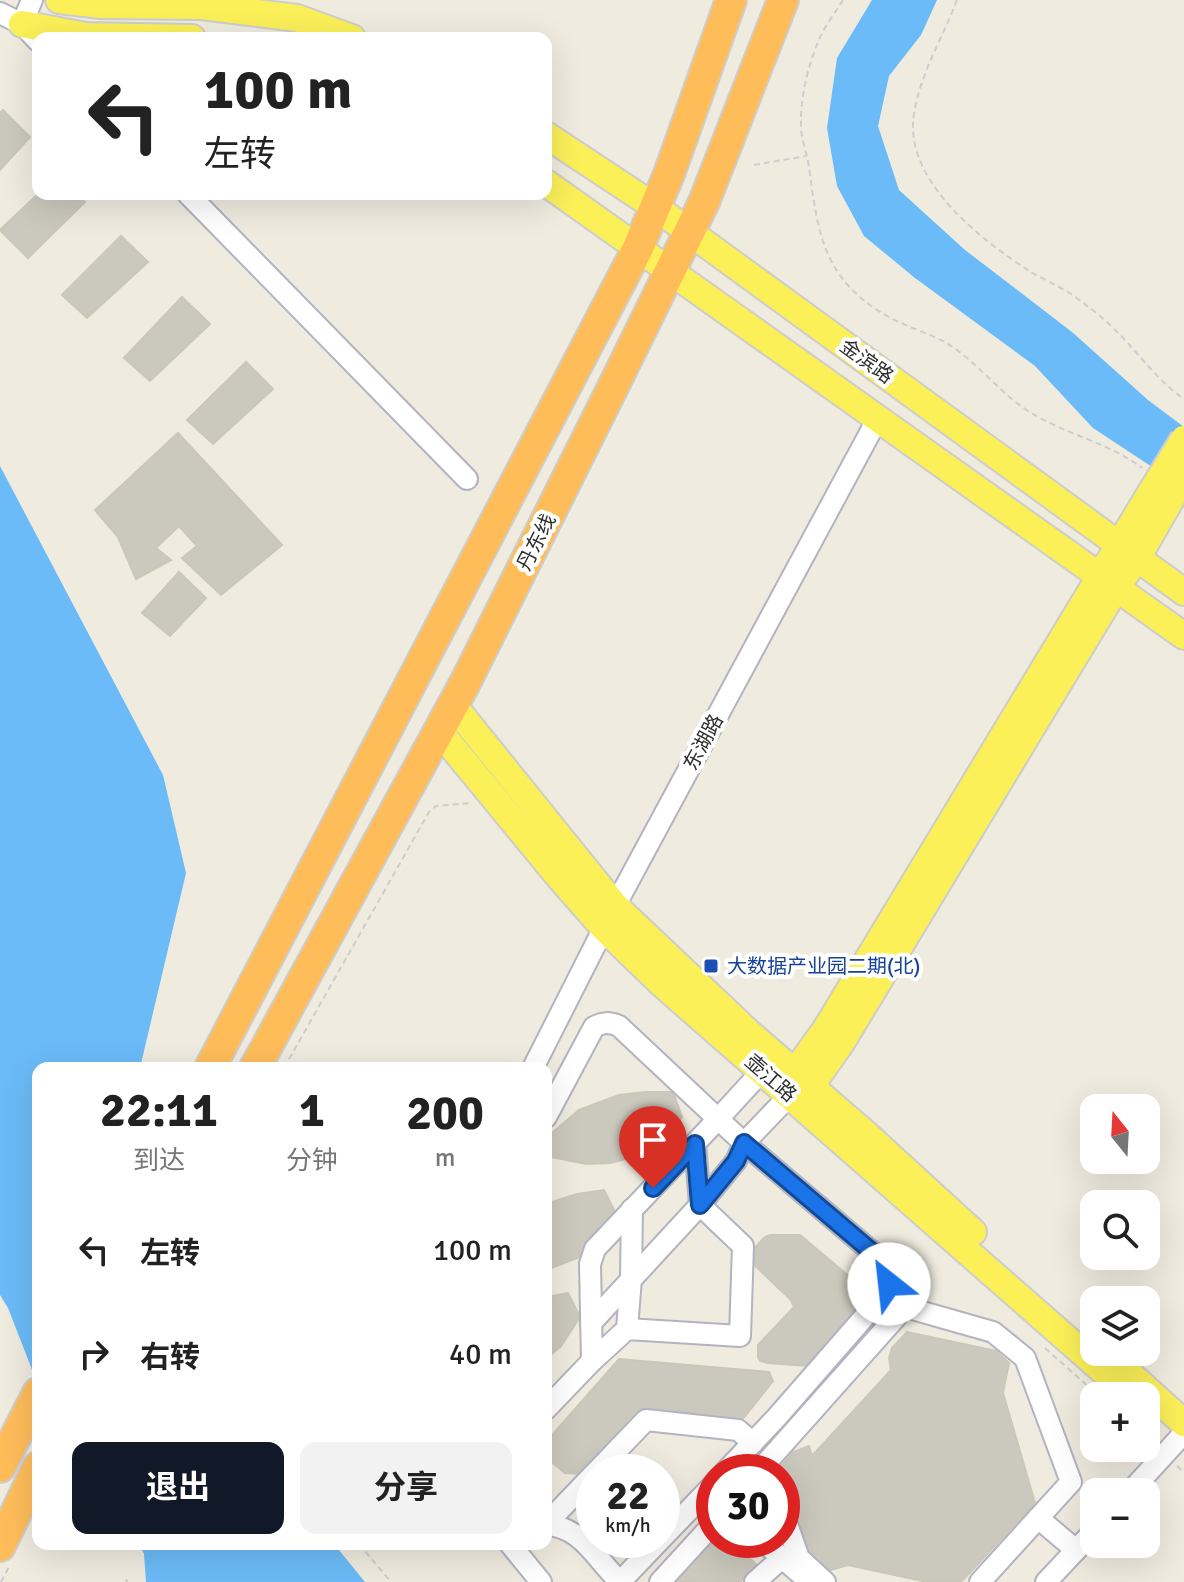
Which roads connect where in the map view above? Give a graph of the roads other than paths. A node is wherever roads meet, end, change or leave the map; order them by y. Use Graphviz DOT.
graph roads {
  1 [pos="59,0"];
  2 [pos="731,0"];
  3 [pos="783,0"];
  4 [pos="23,19"];
  5 [pos="71,32"];
  6 [pos="336,32"];
  7 [pos="552,139"];
  8 [pos="552,187"];
  9 [pos="194,200"];
  10 [pos="655,207"];
  11 [pos="689,233"];
  12 [pos="638,248"];
  13 [pos="668,270"];
  14 [pos="577,365"];
  15 [pos="613,387"];
  16 [pos="878,418"];
  17 [pos="1184,439"];
  18 [pos="1184,476"];
  19 [pos="467,479"];
  20 [pos="1154,490"];
  21 [pos="1128,552"];
  22 [pos="1108,582"];
  23 [pos="1184,592"];
  24 [pos="1184,636"];
  25 [pos="446,718"];
  26 [pos="609,917"];
  27 [pos="213,1062"];
  28 [pos="258,1062"];
  29 [pos="536,1062"];
  30 [pos="762,1071"];
  31 [pos="795,1090"];
  32 [pos="552,1106"];
  33 [pos="718,1119"];
  34 [pos="744,1143"];
  35 [pos="695,1144"];
  36 [pos="700,1205"];
  37 [pos="632,1209"];
  38 [pos="631,1278"];
  39 [pos="591,1323"];
  40 [pos="627,1329"];
  41 [pos="1080,1330"];
  42 [pos="592,1361"];
  43 [pos="1118,1366"];
  44 [pos="1117,1382"];
  45 [pos="552,1403"];
  46 [pos="32,1405"];
  47 [pos="1160,1418"];
  48 [pos="1183,1434"];
  49 [pos="753,1443"];
  50 [pos="613,1454"];
  51 [pos="742,1454"];
  52 [pos="774,1454"];
  53 [pos="3,1461"];
  54 [pos="1143,1478"];
  55 [pos="32,1479"];
  56 [pos="576,1493"];
  57 [pos="696,1503"];
  58 [pos="552,1518"];
  59 [pos="1038,1518"];
  60 [pos="680,1519"];
  61 [pos="552,1524"];
  62 [pos="576,1534"];
  63 [pos="696,1543"];
  64 [pos="0,1546"];
  65 [pos="1080,1546"];
  66 [pos="519,1550"];
  67 [pos="1076,1550"];
  68 [pos="598,1558"];
  69 [pos="643,1558"];
  70 [pos="782,1558"];
  71 [pos="799,1558"];
  72 [pos="541,1582"];
  73 [pos="660,1582"];
  74 [pos="755,1582"];
  75 [pos="809,1582"];
  76 [pos="825,1582"];
  77 [pos="980,1582"];
  78 [pos="1046,1582"];
  1 -- 6 [label="main road"];
  2 -- 10 [label="highway"];
  3 -- 11 [label="highway, 丹东线"];
  4 -- 5 [label="main road"];
  7 -- 10 [label="main road, 金滨路"];
  8 -- 12 [label="main road, 金滨路"];
  9 -- 19 [label="street"];
  10 -- 11 [label="main road, 金滨路"];
  10 -- 12 [label="highway"];
  11 -- 13 [label="highway, 丹东线"];
  11 -- 21 [label="main road, 金滨路"];
  12 -- 13 [label="main road, 金滨路"];
  12 -- 14 [label="highway"];
  13 -- 15 [label="highway, 丹东线"];
  13 -- 16 [label="main road, 金滨路"];
  14 -- 15 [label="highway"];
  14 -- 27 [label="highway"];
  15 -- 25 [label="highway, 丹东线"];
  16 -- 22 [label="main road, 金滨路"];
  16 -- 26 [label="street, 东湖路"];
  17 -- 20 [label="main road, bridge"];
  18 -- 20 [label="main road, bridge"];
  20 -- 21 [label="main road"];
  21 -- 22 [label="main road"];
  21 -- 23 [label="main road, 金滨路"];
  22 -- 24 [label="main road, 金滨路"];
  22 -- 31 [label="main road"];
  25 -- 26 [label="main road, 壶江路"];
  25 -- 28 [label="highway, 丹东线"];
  26 -- 29 [label="street, 东湖路"];
  26 -- 30 [label="main road, 壶江路"];
  26 -- 31 [label="main road, 壶江路"];
  30 -- 31 [label="main road, 壶江路"];
  30 -- 33 [label="street"];
  31 -- 34 [label="street"];
  31 -- 41 [label="main road, 壶江路"];
  31 -- 44 [label="main road, 壶江路"];
  32 -- 33 [label="street"];
  33 -- 34 [label="street"];
  33 -- 35 [label="street"];
  34 -- 36 [label="street"];
  34 -- 49 [label="street"];
  35 -- 36 [label="street"];
  35 -- 37 [label="street"];
  36 -- 38 [label="street"];
  36 -- 40 [label="street"];
  37 -- 38 [label="street"];
  37 -- 39 [label="street"];
  38 -- 39 [label="street"];
  38 -- 40 [label="street"];
  39 -- 42 [label="street"];
  40 -- 42 [label="street"];
  42 -- 45 [label="street"];
  43 -- 48 [label="main road"];
  46 -- 53 [label="highway"];
  47 -- 48 [label="main road"];
  48 -- 54 [label="street"];
  49 -- 50 [label="street"];
  49 -- 51 [label="street"];
  52 -- 59 [label="street"];
  55 -- 64 [label="highway"];
  56 -- 58 [label="street"];
  57 -- 60 [label="street"];
  59 -- 67 [label="street"];
  59 -- 77 [label="street"];
  61 -- 62 [label="street"];
  63 -- 73 [label="street"];
  65 -- 67 [label="street"];
  66 -- 72 [label="street"];
  67 -- 78 [label="street"];
  68 -- 69 [label="street"];
  70 -- 74 [label="street"];
  70 -- 75 [label="street"];
  71 -- 76 [label="street"];
}
